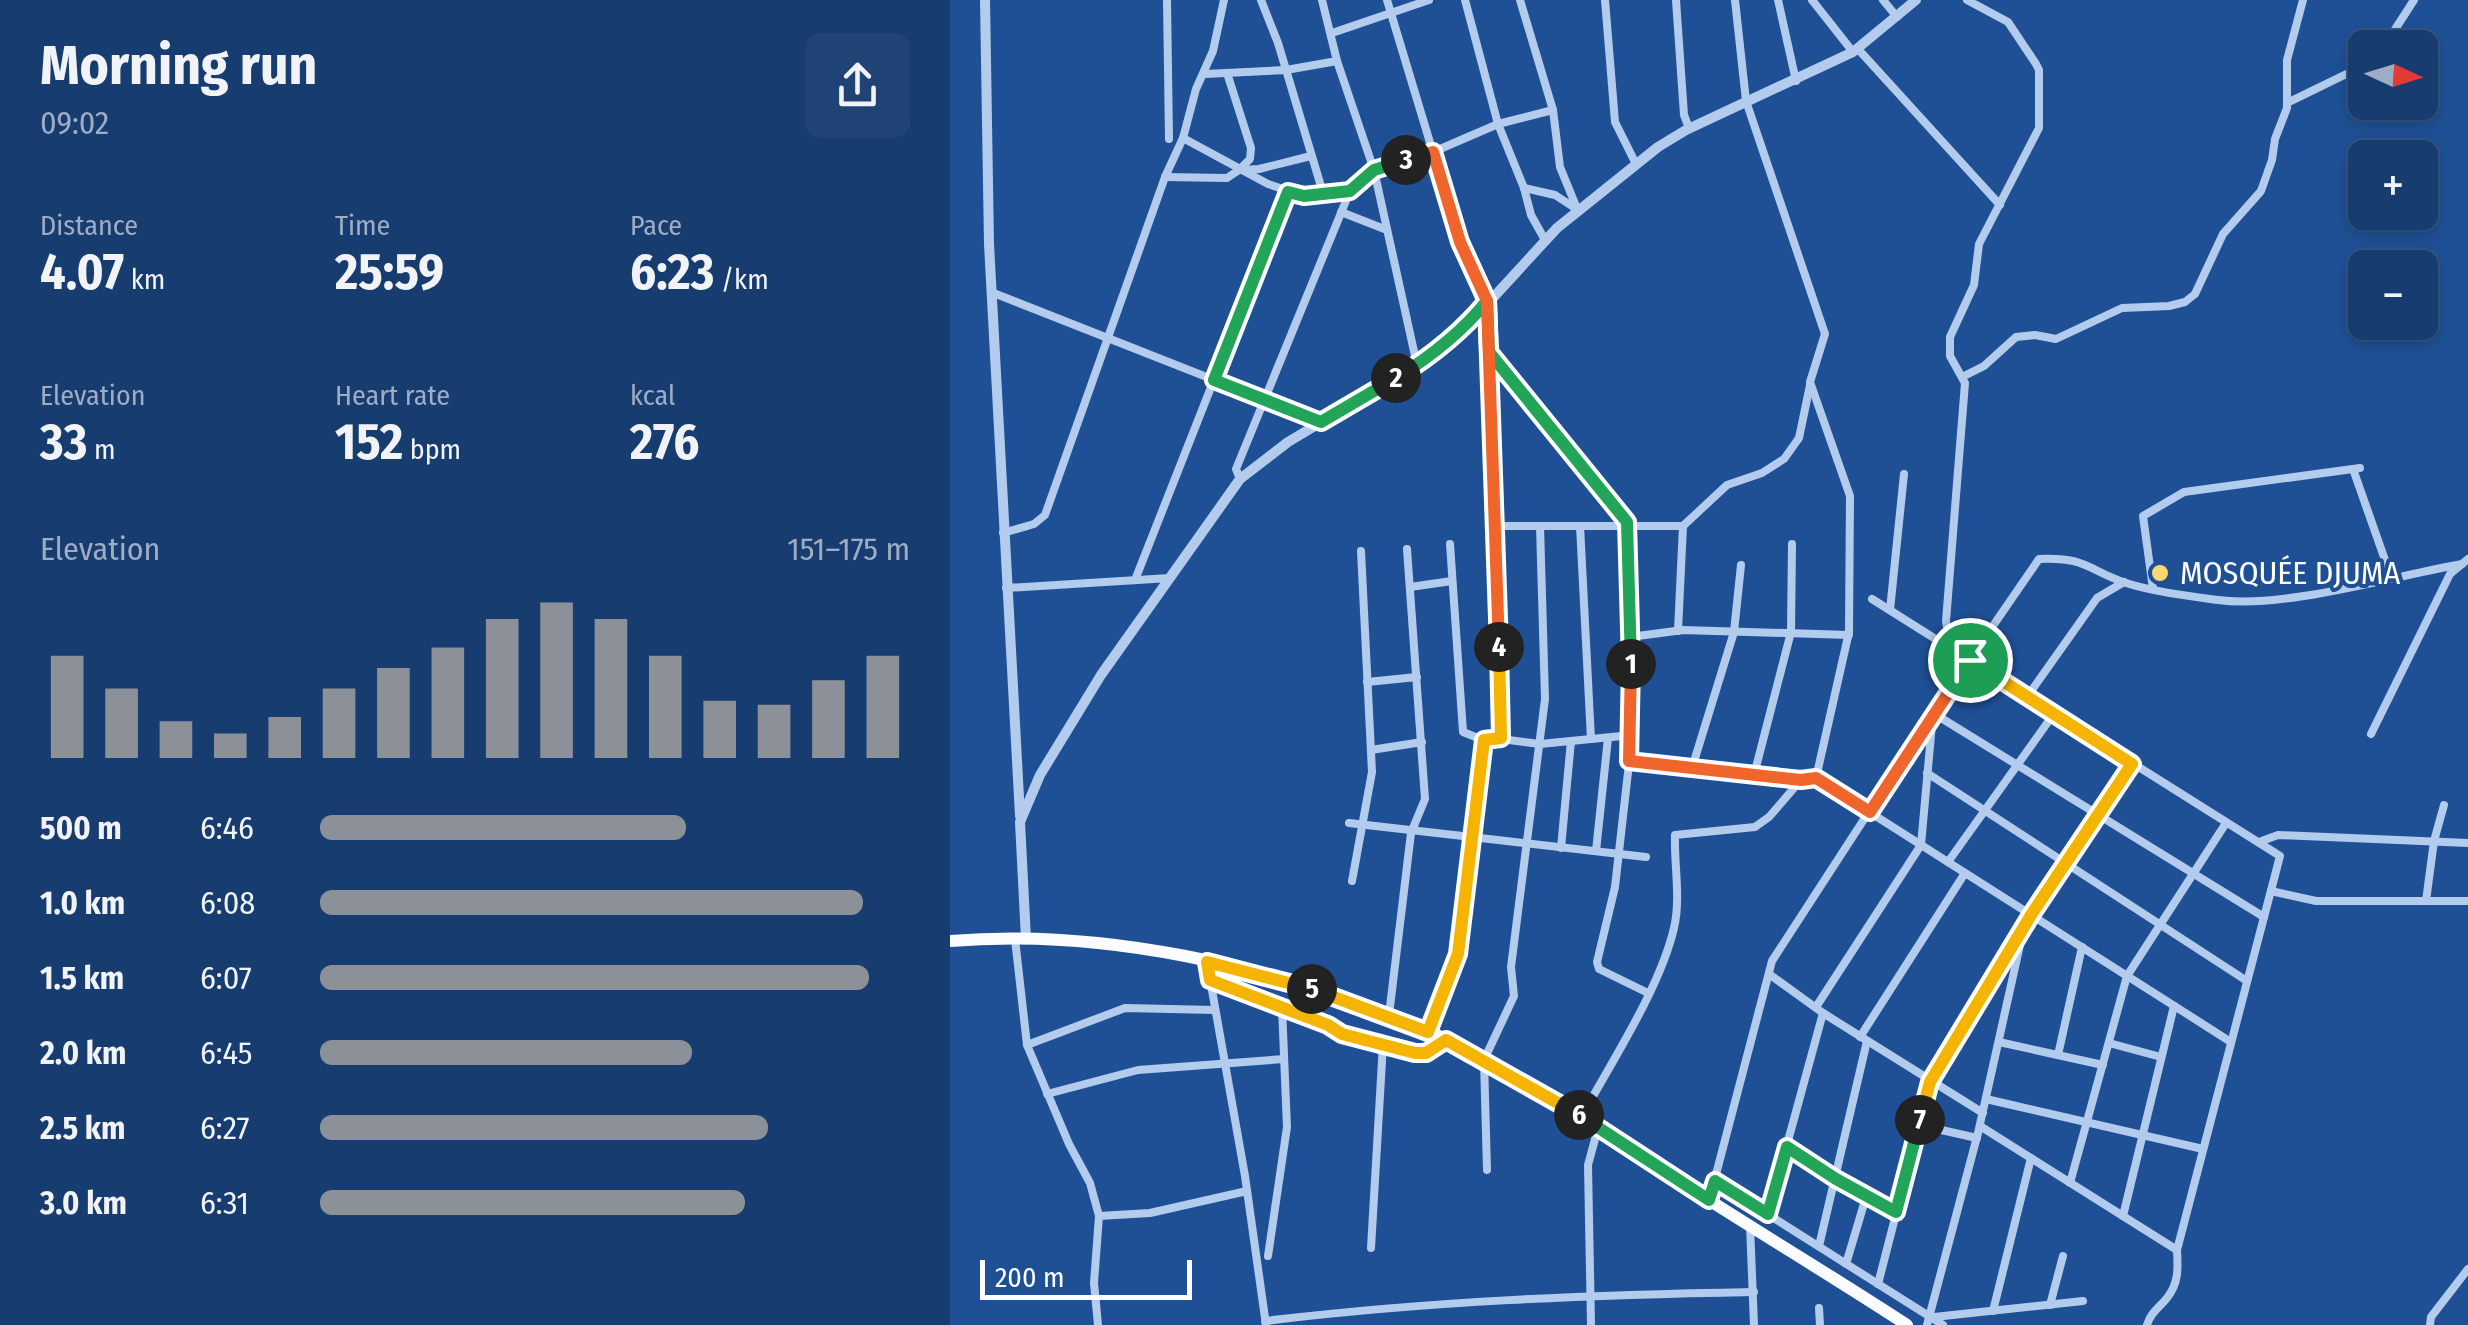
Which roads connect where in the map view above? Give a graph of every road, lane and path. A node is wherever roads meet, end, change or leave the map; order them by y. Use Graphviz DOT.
graph roads {
  1 [pos="986,0"];
  2 [pos="1167,0"];
  3 [pos="1224,0"];
  4 [pos="1261,0"];
  5 [pos="1322,0"];
  6 [pos="1388,0"];
  7 [pos="1429,0"];
  8 [pos="1465,0"];
  9 [pos="1520,0"];
  10 [pos="1605,0"];
  11 [pos="1676,0"];
  12 [pos="1734,0"];
  13 [pos="1778,0"];
  14 [pos="1812,0"];
  15 [pos="1884,0"];
  16 [pos="1916,0"];
  17 [pos="1967,0"];
  18 [pos="2303,0"];
  19 [pos="2414,0"];
  20 [pos="1392,15"];
  21 [pos="1897,17"];
  22 [pos="2395,30"];
  23 [pos="1332,33"];
  24 [pos="1855,50"];
  25 [pos="1337,61"];
  26 [pos="1286,70"];
  27 [pos="1227,72"];
  28 [pos="2348,73"];
  29 [pos="1205,74"];
  30 [pos="1796,80"];
  31 [pos="1746,100"];
  32 [pos="2287,103"];
  33 [pos="1552,110"];
  34 [pos="1498,124"];
  35 [pos="1689,128"];
  36 [pos="1184,138"];
  37 [pos="1170,139"];
  38 [pos="1433,152"];
  39 [pos="1311,156"];
  40 [pos="1636,164"];
  41 [pos="1239,170"];
  42 [pos="1374,170"];
  43 [pos="1165,176"];
  44 [pos="1524,188"];
  45 [pos="1350,191"];
  46 [pos="1288,192"];
  47 [pos="1322,192"];
  48 [pos="2000,205"];
  49 [pos="1578,210"];
  50 [pos="1341,212"];
  51 [pos="1387,230"];
  52 [pos="1546,240"];
  53 [pos="991,292"];
  54 [pos="1487,301"];
  55 [pos="1110,338"];
  56 [pos="1489,352"];
  57 [pos="1417,365"];
  58 [pos="1962,377"];
  59 [pos="1214,380"];
  60 [pos="1810,382"];
  61 [pos="1264,400"];
  62 [pos="1321,422"];
  63 [pos="1904,474"];
  64 [pos="1240,480"];
  65 [pos="1497,526"];
  66 [pos="1540,526"];
  67 [pos="1580,526"];
  68 [pos="1628,526"];
  69 [pos="1683,526"];
  70 [pos="1003,533"];
  71 [pos="1450,544"];
  72 [pos="1792,544"];
  73 [pos="1406,549"];
  74 [pos="1360,551"];
  75 [pos="2465,562"];
  76 [pos="1741,564"];
  77 [pos="2391,577"];
  78 [pos="1170,578"];
  79 [pos="1134,580"];
  80 [pos="1452,581"];
  81 [pos="2124,582"];
  82 [pos="1410,587"];
  83 [pos="1006,588"];
  84 [pos="2154,588"];
  85 [pos="1872,599"];
  86 [pos="1890,610"];
  87 [pos="1678,631"];
  88 [pos="1734,632"];
  89 [pos="1790,634"];
  90 [pos="1849,636"];
  91 [pos="1630,637"];
  92 [pos="1950,647"];
  93 [pos="1970,660"];
  94 [pos="1416,677"];
  95 [pos="1368,682"];
  96 [pos="2027,697"];
  97 [pos="1932,713"];
  98 [pos="2053,714"];
  99 [pos="2371,734"];
  100 [pos="1632,735"];
  101 [pos="1501,738"];
  102 [pos="1608,738"];
  103 [pos="1484,740"];
  104 [pos="1591,740"];
  105 [pos="1422,742"];
  106 [pos="1571,742"];
  107 [pos="1540,744"];
  108 [pos="1371,750"];
  109 [pos="1629,761"];
  110 [pos="2017,764"];
  111 [pos="2132,764"];
  112 [pos="1692,768"];
  113 [pos="1927,773"];
  114 [pos="1754,774"];
  115 [pos="1816,778"];
  116 [pos="1801,780"];
  117 [pos="2444,805"];
  118 [pos="1985,810"];
  119 [pos="1870,812"];
  120 [pos="2098,814"];
  121 [pos="1020,822"];
  122 [pos="2226,822"];
  123 [pos="1348,823"];
  124 [pos="1362,825"];
  125 [pos="1412,830"];
  126 [pos="1472,837"];
  127 [pos="2434,841"];
  128 [pos="2258,842"];
  129 [pos="2468,842"];
  130 [pos="1528,844"];
  131 [pos="1921,845"];
  132 [pos="1561,848"];
  133 [pos="1596,852"];
  134 [pos="1619,854"];
  135 [pos="1646,857"];
  136 [pos="1948,862"];
  137 [pos="2066,863"];
  138 [pos="1965,873"];
  139 [pos="2194,873"];
  140 [pos="1352,881"];
  141 [pos="2271,890"];
  142 [pos="2426,901"];
  143 [pos="2468,902"];
  144 [pos="2031,915"];
  145 [pos="2264,918"];
  146 [pos="2160,924"];
  147 [pos="2024,926"];
  148 [pos="1021,939"];
  149 [pos="950,942"];
  150 [pos="2082,947"];
  151 [pos="1207,962"];
  152 [pos="1769,974"];
  153 [pos="2127,976"];
  154 [pos="1210,980"];
  155 [pos="2246,980"];
  156 [pos="1648,993"];
  157 [pos="2174,1006"];
  158 [pos="1282,1008"];
  159 [pos="1215,1010"];
  160 [pos="1820,1010"];
  161 [pos="1389,1016"];
  162 [pos="1428,1032"];
  163 [pos="1864,1039"];
  164 [pos="1446,1040"];
  165 [pos="1998,1042"];
  166 [pos="2231,1042"];
  167 [pos="2108,1043"];
  168 [pos="1383,1044"];
  169 [pos="1027,1045"];
  170 [pos="2058,1056"];
  171 [pos="2161,1056"];
  172 [pos="1284,1058"];
  173 [pos="1484,1060"];
  174 [pos="1225,1063"];
  175 [pos="2102,1065"];
  176 [pos="1930,1082"];
  177 [pos="1048,1094"];
  178 [pos="1986,1099"];
  179 [pos="1983,1114"];
  180 [pos="1582,1116"];
  181 [pos="2087,1122"];
  182 [pos="1919,1125"];
  183 [pos="1980,1126"];
  184 [pos="1598,1128"];
  185 [pos="2142,1135"];
  186 [pos="1977,1138"];
  187 [pos="1787,1147"];
  188 [pos="2203,1149"];
  189 [pos="2032,1158"];
  190 [pos="1488,1170"];
  191 [pos="1836,1179"];
  192 [pos="1715,1181"];
  193 [pos="2070,1183"];
  194 [pos="1247,1191"];
  195 [pos="1866,1197"];
  196 [pos="1709,1200"];
  197 [pos="1896,1212"];
  198 [pos="1768,1214"];
  199 [pos="1099,1216"];
  200 [pos="2122,1216"];
  201 [pos="1750,1224"];
  202 [pos="1819,1246"];
  203 [pos="1371,1248"];
  204 [pos="2177,1250"];
  205 [pos="1268,1256"];
  206 [pos="2063,1256"];
  207 [pos="1846,1264"];
  208 [pos="2468,1269"];
  209 [pos="1878,1284"];
  210 [pos="1754,1292"];
  211 [pos="1590,1295"];
  212 [pos="2083,1301"];
  213 [pos="2050,1305"];
  214 [pos="1819,1308"];
  215 [pos="1992,1311"];
  216 [pos="1929,1321"];
  217 [pos="1265,1323"];
  218 [pos="1098,1325"];
  219 [pos="1591,1325"];
  220 [pos="1754,1325"];
  221 [pos="1820,1325"];
  222 [pos="1907,1325"];
  223 [pos="1942,1325"];
  224 [pos="2147,1325"];
  225 [pos="2430,1325"];
  1 -- 53 [label="street"];
  2 -- 37 [label="street"];
  3 -- 29 [label="street"];
  4 -- 26 [label="street"];
  5 -- 23 [label="street"];
  6 -- 20 [label="street"];
  7 -- 20 [label="street"];
  8 -- 34 [label="street"];
  9 -- 33 [label="street"];
  10 -- 40 [label="street"];
  11 -- 35 [label="street"];
  12 -- 31 [label="street"];
  13 -- 30 [label="street"];
  14 -- 24 [label="street"];
  15 -- 21 [label="street"];
  16 -- 21 [label="street"];
  17 -- 48 [label="street"];
  18 -- 32 [label="street"];
  19 -- 22 [label="street"];
  20 -- 23 [label="street"];
  20 -- 38 [label="street"];
  21 -- 24 [label="street"];
  23 -- 25 [label="street"];
  24 -- 30 [label="street"];
  24 -- 48 [label="street"];
  25 -- 26 [label="street"];
  25 -- 42 [label="street"];
  26 -- 27 [label="street"];
  26 -- 39 [label="street"];
  27 -- 29 [label="street"];
  27 -- 41 [label="street"];
  28 -- 32 [label="street"];
  29 -- 36 [label="street"];
  30 -- 31 [label="street"];
  31 -- 35 [label="street"];
  31 -- 60 [label="street"];
  32 -- 58 [label="street"];
  33 -- 34 [label="street"];
  33 -- 49 [label="street"];
  34 -- 38 [label="street"];
  34 -- 44 [label="street"];
  35 -- 40 [label="street"];
  36 -- 41 [label="street"];
  36 -- 43 [label="street"];
  38 -- 42 [label="street"];
  38 -- 54 [label="street"];
  39 -- 41 [label="street"];
  39 -- 47 [label="street"];
  40 -- 49 [label="street"];
  41 -- 43 [label="street"];
  41 -- 46 [label="street"];
  42 -- 45 [label="street"];
  42 -- 51 [label="street"];
  43 -- 55 [label="street"];
  44 -- 49 [label="street"];
  44 -- 52 [label="street"];
  45 -- 47 [label="street"];
  45 -- 50 [label="street"];
  46 -- 47 [label="street"];
  46 -- 59 [label="street"];
  48 -- 58 [label="street"];
  49 -- 52 [label="street"];
  50 -- 51 [label="street"];
  50 -- 61 [label="street"];
  51 -- 57 [label="street"];
  52 -- 54 [label="street"];
  53 -- 55 [label="street"];
  53 -- 70 [label="street"];
  54 -- 56 [label="street"];
  54 -- 57 [label="street"];
  55 -- 59 [label="street"];
  55 -- 70 [label="street"];
  56 -- 65 [label="street"];
  56 -- 68 [label="street"];
  57 -- 62 [label="street"];
  58 -- 92 [label="street"];
  59 -- 61 [label="street"];
  59 -- 79 [label="street"];
  60 -- 69 [label="street"];
  60 -- 90 [label="street"];
  61 -- 62 [label="street"];
  61 -- 64 [label="street"];
  62 -- 64 [label="street"];
  63 -- 86 [label="street"];
  64 -- 78 [label="street"];
  65 -- 66 [label="street"];
  65 -- 101 [label="street"];
  66 -- 67 [label="street"];
  66 -- 107 [label="street"];
  67 -- 68 [label="street"];
  67 -- 104 [label="street"];
  68 -- 69 [label="street"];
  68 -- 91 [label="street"];
  69 -- 87 [label="street"];
  70 -- 83 [label="street"];
  71 -- 80 [label="street"];
  72 -- 89 [label="street"];
  73 -- 82 [label="street"];
  74 -- 95 [label="street"];
  75 -- 77 [label="street"];
  75 -- 99 [label="street"];
  76 -- 88 [label="street"];
  77 -- 84 [label="street"];
  77 -- 84 [label="street"];
  78 -- 79 [label="street"];
  78 -- 121 [label="street"];
  79 -- 83 [label="street"];
  80 -- 82 [label="street"];
  80 -- 103 [label="street"];
  81 -- 84 [label="street"];
  81 -- 93 [label="street"];
  81 -- 96 [label="street"];
  82 -- 94 [label="street"];
  83 -- 121 [label="street"];
  85 -- 86 [label="street"];
  86 -- 92 [label="street"];
  87 -- 88 [label="street"];
  87 -- 91 [label="street"];
  88 -- 89 [label="street"];
  88 -- 112 [label="street"];
  89 -- 90 [label="street"];
  89 -- 114 [label="street"];
  90 -- 115 [label="street"];
  91 -- 100 [label="street"];
  92 -- 93 [label="street"];
  93 -- 96 [label="street"];
  93 -- 97 [label="street"];
  94 -- 95 [label="street"];
  94 -- 105 [label="street"];
  95 -- 108 [label="street"];
  96 -- 98 [label="street"];
  97 -- 110 [label="street"];
  97 -- 113 [label="street"];
  97 -- 119 [label="street"];
  98 -- 110 [label="street"];
  98 -- 111 [label="street"];
  100 -- 102 [label="street"];
  100 -- 109 [label="street"];
  101 -- 103 [label="street"];
  101 -- 107 [label="street"];
  102 -- 104 [label="street"];
  102 -- 133 [label="street"];
  103 -- 126 [label="street"];
  104 -- 106 [label="street"];
  105 -- 108 [label="street"];
  105 -- 125 [label="street"];
  106 -- 107 [label="street"];
  106 -- 132 [label="street"];
  107 -- 130 [label="street"];
  108 -- 124 [label="street"];
  109 -- 112 [label="street"];
  109 -- 134 [label="street"];
  110 -- 118 [label="street"];
  110 -- 120 [label="street"];
  111 -- 120 [label="street"];
  111 -- 122 [label="street"];
  112 -- 114 [label="street"];
  113 -- 118 [label="street"];
  113 -- 131 [label="street"];
  114 -- 116 [label="street"];
  115 -- 116 [label="street"];
  115 -- 119 [label="street"];
  116 -- 156 [label="street"];
  117 -- 127 [label="street"];
  118 -- 136 [label="street"];
  118 -- 137 [label="street"];
  119 -- 131 [label="street"];
  119 -- 152 [label="street"];
  120 -- 137 [label="street"];
  120 -- 139 [label="street"];
  121 -- 148 [label="street"];
  122 -- 128 [label="street"];
  122 -- 139 [label="street"];
  123 -- 124 [label="street"];
  124 -- 125 [label="street"];
  124 -- 140 [label="street"];
  125 -- 126 [label="street"];
  125 -- 161 [label="street"];
  126 -- 130 [label="street"];
  126 -- 162 [label="street"];
  127 -- 128 [label="street"];
  127 -- 129 [label="street"];
  127 -- 142 [label="street"];
  128 -- 141 [label="street"];
  130 -- 132 [label="street"];
  130 -- 173 [label="street"];
  131 -- 136 [label="street"];
  131 -- 160 [label="street"];
  132 -- 133 [label="street"];
  133 -- 134 [label="street"];
  134 -- 135 [label="street"];
  134 -- 156 [label="street"];
  136 -- 138 [label="street"];
  137 -- 144 [label="street"];
  137 -- 146 [label="street"];
  138 -- 144 [label="street"];
  138 -- 163 [label="street"];
  139 -- 145 [label="street"];
  139 -- 146 [label="street"];
  141 -- 142 [label="street"];
  141 -- 145 [label="street"];
  142 -- 143 [label="street"];
  144 -- 147 [label="street"];
  144 -- 150 [label="street"];
  145 -- 155 [label="street"];
  146 -- 153 [label="street"];
  146 -- 155 [label="street"];
  147 -- 165 [label="street"];
  147 -- 176 [label="street"];
  148 -- 149 [label="main road"];
  148 -- 151 [label="main road"];
  148 -- 169 [label="street"];
  150 -- 153 [label="street"];
  150 -- 170 [label="street"];
  151 -- 154 [label="street"];
  151 -- 161 [label="main road"];
  152 -- 160 [label="street"];
  152 -- 192 [label="street"];
  153 -- 157 [label="street"];
  153 -- 167 [label="street"];
  154 -- 158 [label="street"];
  154 -- 159 [label="street"];
  155 -- 166 [label="street"];
  156 -- 180 [label="street"];
  157 -- 166 [label="street"];
  157 -- 171 [label="street"];
  158 -- 168 [label="street"];
  158 -- 172 [label="street"];
  159 -- 169 [label="street"];
  159 -- 174 [label="street"];
  160 -- 163 [label="street"];
  160 -- 187 [label="street"];
  161 -- 162 [label="main road"];
  162 -- 164 [label="main road"];
  163 -- 176 [label="street"];
  163 -- 191 [label="street"];
  164 -- 168 [label="street"];
  164 -- 173 [label="main road"];
  165 -- 170 [label="street"];
  165 -- 178 [label="street"];
  166 -- 188 [label="street"];
  167 -- 171 [label="street"];
  167 -- 175 [label="street"];
  168 -- 203 [label="street"];
  169 -- 177 [label="street"];
  170 -- 175 [label="street"];
  171 -- 185 [label="street"];
  172 -- 174 [label="street"];
  172 -- 205 [label="street"];
  173 -- 180 [label="main road"];
  173 -- 190 [label="street"];
  174 -- 177 [label="street"];
  174 -- 194 [label="street"];
  175 -- 181 [label="street"];
  176 -- 179 [label="street"];
  176 -- 182 [label="street"];
  177 -- 199 [label="street"];
  178 -- 179 [label="street"];
  178 -- 181 [label="street"];
  179 -- 183 [label="street"];
  180 -- 184 [label="main road"];
  181 -- 185 [label="street"];
  181 -- 193 [label="street"];
  182 -- 186 [label="street"];
  182 -- 197 [label="street"];
  183 -- 186 [label="street"];
  183 -- 189 [label="street"];
  184 -- 196 [label="main road"];
  184 -- 211 [label="street"];
  185 -- 188 [label="street"];
  185 -- 200 [label="street"];
  186 -- 216 [label="street"];
  187 -- 191 [label="street"];
  187 -- 198 [label="street"];
  188 -- 204 [label="street"];
  189 -- 193 [label="street"];
  189 -- 215 [label="street"];
  191 -- 195 [label="street"];
  191 -- 202 [label="street"];
  192 -- 196 [label="street"];
  192 -- 198 [label="street"];
  193 -- 200 [label="street"];
  194 -- 199 [label="street"];
  194 -- 217 [label="street"];
  195 -- 197 [label="street"];
  195 -- 207 [label="street"];
  196 -- 201 [label="main road"];
  197 -- 209 [label="street"];
  198 -- 202 [label="street"];
  199 -- 218 [label="street"];
  200 -- 204 [label="street"];
  201 -- 210 [label="street"];
  201 -- 222 [label="main road"];
  202 -- 207 [label="street"];
  204 -- 224 [label="street"];
  206 -- 213 [label="street"];
  207 -- 209 [label="street"];
  208 -- 225 [label="street"];
  209 -- 216 [label="street"];
  210 -- 211 [label="street"];
  210 -- 220 [label="street"];
  211 -- 217 [label="street"];
  211 -- 219 [label="street"];
  212 -- 213 [label="street"];
  213 -- 215 [label="street"];
  214 -- 221 [label="street"];
  215 -- 216 [label="street"];
  216 -- 223 [label="street"];
}
